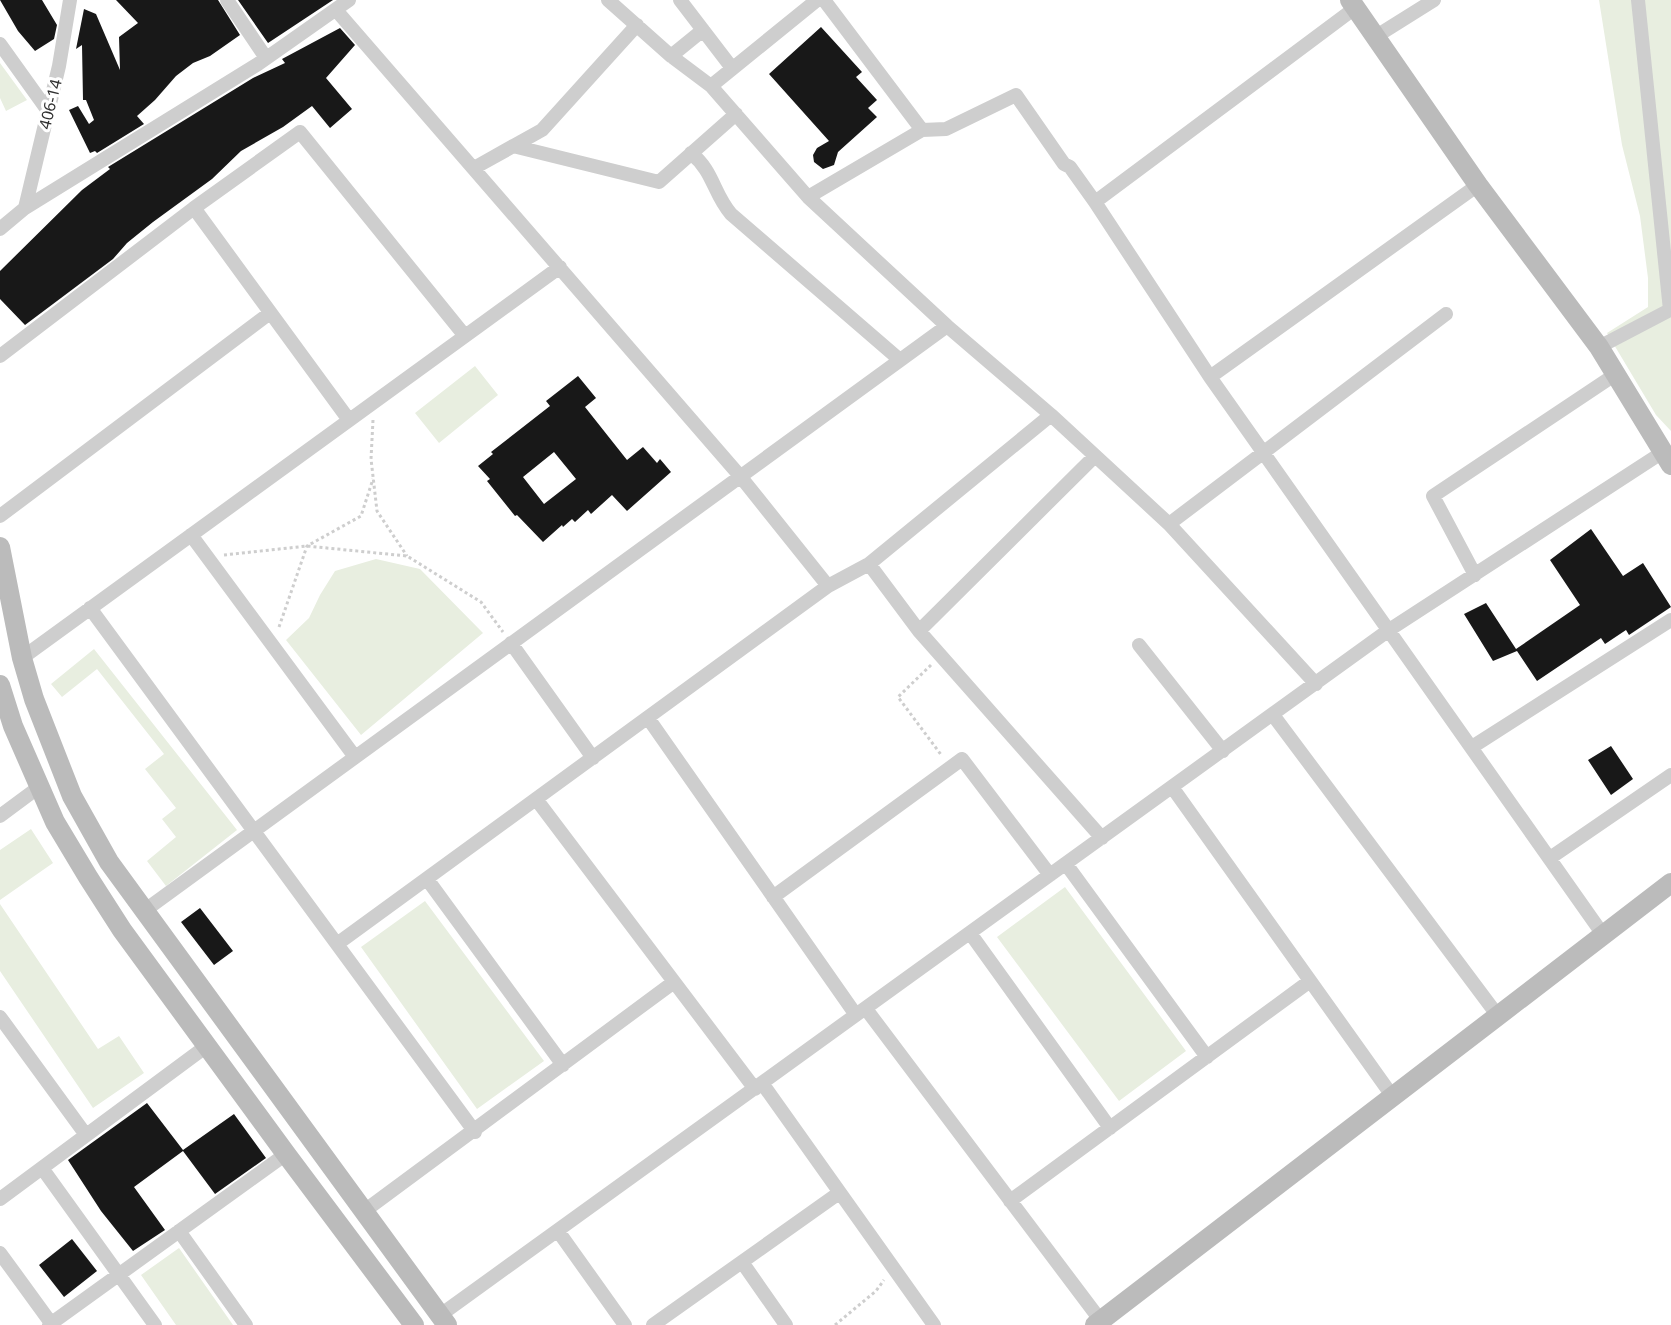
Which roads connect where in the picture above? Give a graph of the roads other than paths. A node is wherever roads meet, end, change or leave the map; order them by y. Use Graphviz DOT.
graph roads {
  1 [pos="70,0"];
  2 [pos="227,0"];
  3 [pos="349,0"];
  4 [pos="608,0"];
  5 [pos="680,0"];
  6 [pos="817,0"];
  7 [pos="824,0"];
  8 [pos="1434,0"];
  9 [pos="1638,0"];
  10 [pos="1353,4"];
  11 [pos="336,10"];
  12 [pos="636,25"];
  13 [pos="703,30"];
  14 [pos="1375,37"];
  15 [pos="0,44"];
  16 [pos="671,56"];
  17 [pos="266,58"];
  18 [pos="732,68"];
  19 [pos="711,86"];
  20 [pos="48,111"];
  21 [pos="736,114"];
  22 [pos="922,130"];
  23 [pos="513,146"];
  24 [pos="691,153"];
  25 [pos="474,168"];
  26 [pos="1478,185"];
  27 [pos="808,196"];
  28 [pos="1095,202"];
  29 [pos="25,208"];
  30 [pos="194,208"];
  31 [pos="0,229"];
  32 [pos="560,267"];
  33 [pos="270,313"];
  34 [pos="1446,314"];
  35 [pos="947,326"];
  36 [pos="465,336"];
  37 [pos="1599,347"];
  38 [pos="0,356"];
  39 [pos="900,360"];
  40 [pos="1616,374"];
  41 [pos="1210,377"];
  42 [pos="1051,415"];
  43 [pos="350,420"];
  44 [pos="1264,451"];
  45 [pos="1095,456"];
  46 [pos="1668,458"];
  47 [pos="741,476"];
  48 [pos="0,516"];
  49 [pos="1169,524"];
  50 [pos="191,535"];
  51 [pos="0,547"];
  52 [pos="869,564"];
  53 [pos="1475,575"];
  54 [pos="828,586"];
  55 [pos="90,608"];
  56 [pos="1671,620"];
  57 [pos="1389,630"];
  58 [pos="919,631"];
  59 [pos="511,643"];
  60 [pos="1139,645"];
  61 [pos="22,658"];
  62 [pos="1316,684"];
  63 [pos="0,685"];
  64 [pos="1273,715"];
  65 [pos="648,718"];
  66 [pos="1472,747"];
  67 [pos="1223,751"];
  68 [pos="355,757"];
  69 [pos="593,758"];
  70 [pos="1671,775"];
  71 [pos="39,787"];
  72 [pos="1172,787"];
  73 [pos="536,799"];
  74 [pos="0,816"];
  75 [pos="253,831"];
  76 [pos="1102,838"];
  77 [pos="1550,858"];
  78 [pos="109,862"];
  79 [pos="1066,864"];
  80 [pos="1050,875"];
  81 [pos="88,877"];
  82 [pos="427,879"];
  83 [pos="1671,883"];
  84 [pos="773,897"];
  85 [pos="144,911"];
  86 [pos="970,933"];
  87 [pos="1604,936"];
  88 [pos="337,944"];
  89 [pos="1310,981"];
  90 [pos="674,982"];
  91 [pos="861,1012"];
  92 [pos="1498,1016"];
  93 [pos="0,1017"];
  94 [pos="208,1045"];
  95 [pos="1207,1057"];
  96 [pos="563,1065"];
  97 [pos="758,1086"];
  98 [pos="1393,1097"];
  99 [pos="1110,1128"];
  100 [pos="475,1132"];
  101 [pos="86,1135"];
  102 [pos="286,1154"];
  103 [pos="42,1168"];
  104 [pos="839,1193"];
  105 [pos="0,1199"];
  106 [pos="1010,1201"];
  107 [pos="363,1212"];
  108 [pos="179,1231"];
  109 [pos="558,1231"];
  110 [pos="0,1253"];
  111 [pos="742,1263"];
  112 [pos="119,1274"];
  113 [pos="443,1320"];
  114 [pos="1098,1323"];
  115 [pos="50,1324"];
  116 [pos="156,1325"];
  117 [pos="246,1325"];
  118 [pos="414,1325"];
  119 [pos="625,1325"];
  120 [pos="653,1325"];
  121 [pos="786,1325"];
  122 [pos="934,1325"];
  1 -- 20 [label="street, 406-14"];
  2 -- 17 [label="street"];
  3 -- 11 [label="street"];
  4 -- 12 [label="street"];
  5 -- 13 [label="street"];
  6 -- 18 [label="street"];
  7 -- 22 [label="street"];
  8 -- 14 [label="street"];
  9 -- 37 [label="street"];
  10 -- 14 [label="main road"];
  10 -- 28 [label="street"];
  11 -- 17 [label="street"];
  11 -- 25 [label="street"];
  12 -- 16 [label="street"];
  12 -- 23 [label="street"];
  13 -- 16 [label="street"];
  13 -- 18 [label="street"];
  14 -- 26 [label="main road"];
  15 -- 20 [label="street"];
  16 -- 19 [label="street"];
  17 -- 29 [label="street"];
  18 -- 19 [label="street"];
  19 -- 21 [label="street"];
  20 -- 29 [label="street, 406-14"];
  21 -- 24 [label="street"];
  21 -- 27 [label="street"];
  22 -- 27 [label="street"];
  22 -- 28 [label="street"];
  23 -- 24 [label="street"];
  23 -- 25 [label="street"];
  24 -- 39 [label="street"];
  25 -- 32 [label="street"];
  26 -- 37 [label="main road"];
  26 -- 41 [label="street"];
  27 -- 35 [label="street"];
  28 -- 41 [label="street"];
  29 -- 31 [label="street"];
  30 -- 33 [label="street"];
  30 -- 36 [label="street"];
  30 -- 38 [label="street"];
  32 -- 36 [label="street"];
  32 -- 47 [label="street"];
  33 -- 43 [label="street"];
  33 -- 48 [label="street"];
  34 -- 44 [label="street"];
  35 -- 39 [label="street"];
  35 -- 42 [label="street"];
  36 -- 43 [label="street"];
  37 -- 40 [label="main road"];
  39 -- 47 [label="street"];
  40 -- 46 [label="main road"];
  40 -- 53 [label="street"];
  41 -- 44 [label="street"];
  42 -- 45 [label="street"];
  42 -- 52 [label="street"];
  43 -- 50 [label="street"];
  44 -- 49 [label="street"];
  44 -- 57 [label="street"];
  45 -- 49 [label="street"];
  45 -- 58 [label="street"];
  46 -- 53 [label="street"];
  47 -- 54 [label="street"];
  47 -- 59 [label="street"];
  49 -- 62 [label="street"];
  50 -- 55 [label="street"];
  50 -- 68 [label="street"];
  51 -- 61 [label="main road"];
  52 -- 54 [label="street"];
  52 -- 58 [label="street"];
  53 -- 57 [label="street"];
  54 -- 65 [label="street"];
  55 -- 61 [label="street"];
  55 -- 75 [label="street"];
  56 -- 66 [label="street"];
  57 -- 62 [label="street"];
  57 -- 66 [label="street"];
  58 -- 76 [label="street"];
  59 -- 68 [label="street"];
  59 -- 69 [label="street"];
  60 -- 67 [label="street"];
  61 -- 78 [label="main road"];
  62 -- 64 [label="street"];
  63 -- 71 [label="main road"];
  64 -- 67 [label="street"];
  64 -- 92 [label="street"];
  65 -- 69 [label="street"];
  65 -- 84 [label="street"];
  66 -- 77 [label="street"];
  67 -- 72 [label="street"];
  68 -- 75 [label="street"];
  69 -- 73 [label="street"];
  70 -- 77 [label="street"];
  71 -- 74 [label="street"];
  71 -- 81 [label="main road"];
  72 -- 76 [label="street"];
  72 -- 89 [label="street"];
  73 -- 82 [label="street"];
  73 -- 90 [label="street"];
  75 -- 85 [label="street"];
  75 -- 88 [label="street"];
  76 -- 79 [label="street"];
  77 -- 87 [label="street"];
  78 -- 81 [label="main road"];
  78 -- 85 [label="main road"];
  79 -- 80 [label="street"];
  79 -- 95 [label="street"];
  80 -- 84 [label="street"];
  80 -- 86 [label="street"];
  81 -- 94 [label="main road"];
  82 -- 88 [label="street"];
  82 -- 96 [label="street"];
  83 -- 87 [label="main road"];
  84 -- 91 [label="street"];
  85 -- 107 [label="main road"];
  86 -- 91 [label="street"];
  86 -- 99 [label="street"];
  87 -- 92 [label="main road"];
  88 -- 100 [label="street"];
  89 -- 95 [label="street"];
  89 -- 98 [label="street"];
  90 -- 96 [label="street"];
  90 -- 97 [label="street"];
  91 -- 97 [label="street"];
  91 -- 106 [label="street"];
  92 -- 98 [label="main road"];
  93 -- 101 [label="street"];
  94 -- 101 [label="street"];
  94 -- 102 [label="main road"];
  95 -- 99 [label="street"];
  96 -- 100 [label="street"];
  97 -- 104 [label="street"];
  97 -- 109 [label="street"];
  98 -- 114 [label="main road"];
  99 -- 106 [label="street"];
  100 -- 107 [label="street"];
  101 -- 103 [label="street"];
  102 -- 108 [label="street"];
  102 -- 118 [label="main road"];
  103 -- 105 [label="street"];
  103 -- 112 [label="street"];
  104 -- 111 [label="street"];
  104 -- 122 [label="street"];
  106 -- 114 [label="street"];
  107 -- 113 [label="main road"];
  108 -- 112 [label="street"];
  108 -- 117 [label="street"];
  109 -- 113 [label="street"];
  109 -- 119 [label="street"];
  110 -- 115 [label="street"];
  111 -- 120 [label="street"];
  111 -- 121 [label="street"];
  112 -- 115 [label="street"];
  112 -- 116 [label="street"];
}
